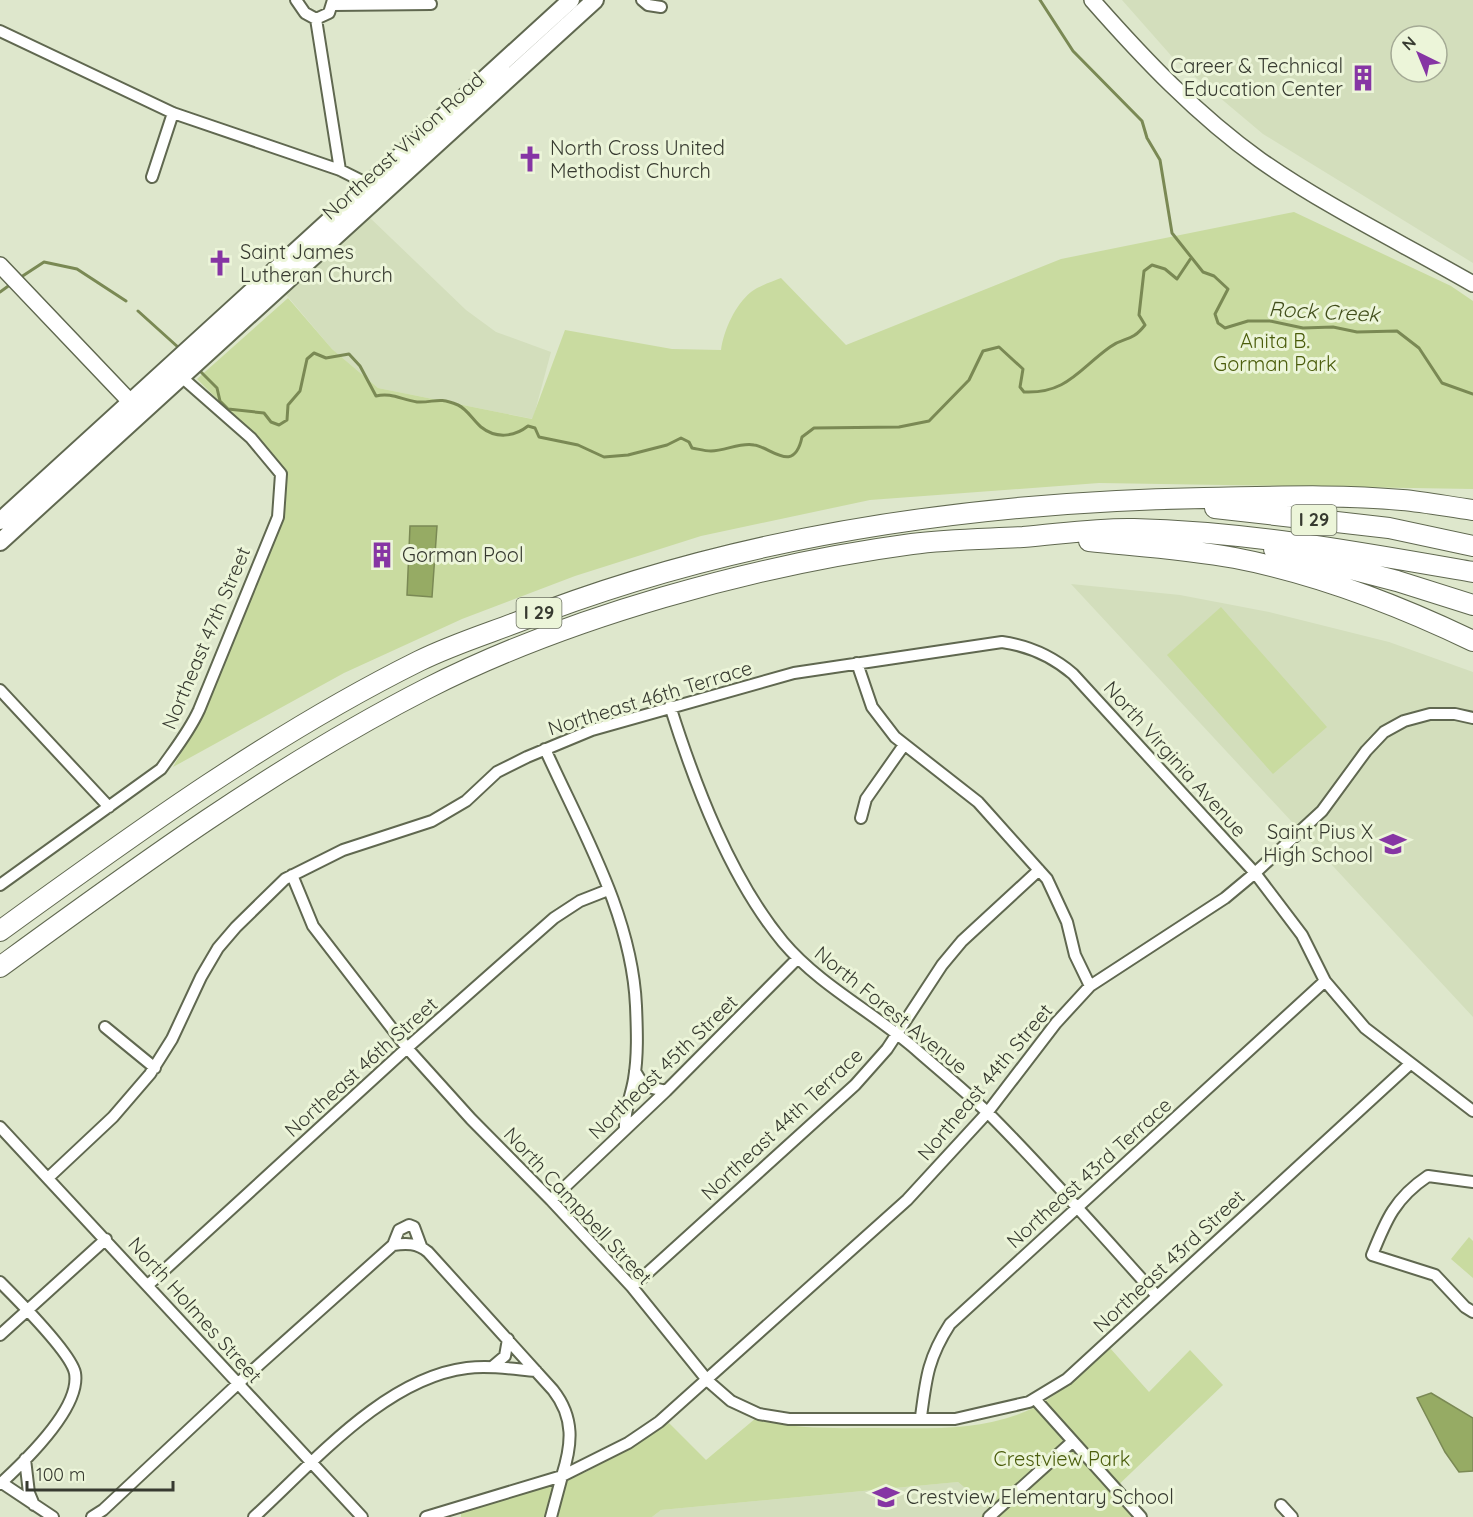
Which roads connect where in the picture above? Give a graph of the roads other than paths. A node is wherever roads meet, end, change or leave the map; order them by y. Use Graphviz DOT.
graph roads {
  1 [pos="296,0"];
  2 [pos="571,0"];
  3 [pos="595,0"];
  4 [pos="642,0"];
  5 [pos="657,0"];
  6 [pos="1092,0"];
  7 [pos="333,2"];
  8 [pos="431,4"];
  9 [pos="553,16"];
  10 [pos="316,19"];
  11 [pos="0,31"];
  12 [pos="551,40"];
  13 [pos="173,113"];
  14 [pos="340,170"];
  15 [pos="152,177"];
  16 [pos="372,192"];
  17 [pos="10,275"];
  18 [pos="1473,284"];
  19 [pos="176,372"];
  20 [pos="136,408"];
  21 [pos="1153,499"];
  22 [pos="1473,510"];
  23 [pos="0,521"];
  24 [pos="1228,534"];
  25 [pos="1042,535"];
  26 [pos="0,542"];
  27 [pos="1473,546"];
  28 [pos="1473,572"];
  29 [pos="1473,605"];
  30 [pos="1473,640"];
  31 [pos="1035,650"];
  32 [pos="857,663"];
  33 [pos="0,690"];
  34 [pos="670,706"];
  35 [pos="1473,718"];
  36 [pos="904,745"];
  37 [pos="545,749"];
  38 [pos="109,807"];
  39 [pos="861,818"];
  40 [pos="1038,870"];
  41 [pos="1255,873"];
  42 [pos="292,875"];
  43 [pos="0,885"];
  44 [pos="608,890"];
  45 [pos="0,932"];
  46 [pos="798,958"];
  47 [pos="0,968"];
  48 [pos="1325,981"];
  49 [pos="1090,986"];
  50 [pos="105,1027"];
  51 [pos="898,1033"];
  52 [pos="407,1048"];
  53 [pos="1410,1064"];
  54 [pos="154,1068"];
  55 [pos="635,1071"];
  56 [pos="666,1091"];
  57 [pos="1473,1111"];
  58 [pos="987,1113"];
  59 [pos="0,1127"];
  60 [pos="625,1128"];
  61 [pos="48,1178"];
  62 [pos="1473,1182"];
  63 [pos="551,1200"];
  64 [pos="1078,1208"];
  65 [pos="106,1239"];
  66 [pos="393,1245"];
  67 [pos="421,1246"];
  68 [pos="0,1282"];
  69 [pos="148,1285"];
  70 [pos="632,1287"];
  71 [pos="1157,1296"];
  72 [pos="26,1311"];
  73 [pos="1473,1312"];
  74 [pos="0,1335"];
  75 [pos="508,1339"];
  76 [pos="492,1367"];
  77 [pos="536,1371"];
  78 [pos="708,1381"];
  79 [pos="238,1384"];
  80 [pos="1035,1400"];
  81 [pos="921,1417"];
  82 [pos="1072,1442"];
  83 [pos="25,1459"];
  84 [pos="312,1464"];
  85 [pos="562,1476"];
  86 [pos="1,1483"];
  87 [pos="1281,1505"];
  88 [pos="34,1506"];
  89 [pos="53,1517"];
  90 [pos="92,1517"];
  91 [pos="254,1517"];
  92 [pos="362,1517"];
  93 [pos="426,1517"];
  94 [pos="551,1517"];
  95 [pos="989,1517"];
  96 [pos="1141,1517"];
  97 [pos="1292,1517"];
  1 -- 10 [label="street"];
  2 -- 9 [label="main road, Northeast Vivion Road"];
  3 -- 12 [label="main road, Northeast Vivion Road"];
  4 -- 5 [label="street"];
  6 -- 18 [label="street"];
  7 -- 8 [label="street"];
  7 -- 10 [label="street"];
  9 -- 12 [label="main road"];
  9 -- 16 [label="main road, Northeast Vivion Road"];
  10 -- 14 [label="street"];
  11 -- 13 [label="street"];
  12 -- 16 [label="main road, Northeast Vivion Road"];
  13 -- 14 [label="street"];
  13 -- 15 [label="street"];
  14 -- 16 [label="street"];
  16 -- 19 [label="main road, Northeast Vivion Road"];
  17 -- 20 [label="street"];
  19 -- 20 [label="main road, Northeast Vivion Road"];
  19 -- 38 [label="street, Northeast 47th Street"];
  20 -- 23 [label="main road, Northeast Vivion Road"];
  20 -- 26 [label="main road, Northeast Vivion Road"];
  21 -- 22 [label="highway"];
  21 -- 27 [label="highway, I 29"];
  21 -- 45 [label="highway, I 29"];
  24 -- 25 [label="highway, I 29"];
  24 -- 28 [label="highway, I 29"];
  24 -- 29 [label="highway"];
  25 -- 30 [label="highway"];
  25 -- 47 [label="highway, I 29"];
  31 -- 32 [label="street, Northeast 46th Terrace"];
  31 -- 41 [label="street, North Virginia Avenue"];
  32 -- 34 [label="street, Northeast 46th Terrace"];
  32 -- 36 [label="street"];
  33 -- 38 [label="street"];
  34 -- 37 [label="street, Northeast 46th Terrace"];
  34 -- 46 [label="street, North Forest Avenue"];
  35 -- 41 [label="street, Northeast 44th Street"];
  36 -- 39 [label="street"];
  36 -- 40 [label="street"];
  37 -- 42 [label="street, Northeast 46th Terrace"];
  37 -- 44 [label="street"];
  38 -- 43 [label="street, Northeast 47th Street"];
  40 -- 49 [label="street"];
  40 -- 51 [label="street, Northeast 44th Terrace"];
  41 -- 48 [label="street, North Virginia Avenue"];
  41 -- 49 [label="street, Northeast 44th Street"];
  42 -- 52 [label="street, North Campbell Street"];
  42 -- 54 [label="street, Northeast 46th Terrace"];
  44 -- 52 [label="street, Northeast 46th Street"];
  44 -- 55 [label="street"];
  46 -- 51 [label="street, North Forest Avenue"];
  46 -- 56 [label="street, Northeast 45th Street"];
  48 -- 53 [label="street, North Virginia Avenue"];
  48 -- 64 [label="street, Northeast 43rd Terrace"];
  49 -- 58 [label="street, Northeast 44th Street"];
  50 -- 54 [label="street"];
  51 -- 58 [label="street, North Forest Avenue"];
  51 -- 70 [label="street, Northeast 44th Terrace"];
  52 -- 63 [label="street, North Campbell Street"];
  52 -- 69 [label="street, Northeast 46th Street"];
  53 -- 57 [label="street, North Virginia Avenue"];
  53 -- 71 [label="street, Northeast 43rd Street"];
  54 -- 61 [label="street, Northeast 46th Terrace"];
  55 -- 56 [label="street"];
  55 -- 60 [label="street"];
  56 -- 60 [label="street, Northeast 45th Street"];
  58 -- 64 [label="street, North Forest Avenue"];
  58 -- 78 [label="street, Northeast 44th Street"];
  59 -- 61 [label="street, North Holmes Street"];
  60 -- 63 [label="street, Northeast 45th Street"];
  61 -- 65 [label="street, North Holmes Street"];
  62 -- 73 [label="street"];
  63 -- 70 [label="street, North Campbell Street"];
  64 -- 71 [label="street, North Forest Avenue"];
  64 -- 81 [label="street, Northeast 43rd Terrace"];
  65 -- 69 [label="street, North Holmes Street"];
  65 -- 72 [label="street"];
  66 -- 67 [label="street"];
  66 -- 67 [label="street"];
  66 -- 79 [label="street"];
  67 -- 75 [label="street"];
  68 -- 72 [label="street"];
  69 -- 79 [label="street, North Holmes Street"];
  70 -- 78 [label="street, North Campbell Street"];
  71 -- 80 [label="street, Northeast 43rd Street"];
  72 -- 74 [label="street"];
  72 -- 83 [label="street"];
  75 -- 76 [label="street"];
  75 -- 77 [label="street"];
  76 -- 77 [label="street"];
  76 -- 84 [label="street"];
  77 -- 85 [label="street"];
  78 -- 81 [label="street, North Campbell Street"];
  78 -- 85 [label="street, Northeast 44th Street"];
  79 -- 84 [label="street, North Holmes Street"];
  79 -- 90 [label="street"];
  80 -- 81 [label="street, Northeast 43rd Street"];
  80 -- 82 [label="street"];
  82 -- 95 [label="street"];
  82 -- 96 [label="street"];
  83 -- 86 [label="street"];
  83 -- 88 [label="street"];
  84 -- 91 [label="street"];
  84 -- 92 [label="street, North Holmes Street"];
  85 -- 93 [label="street"];
  85 -- 94 [label="street"];
  86 -- 88 [label="street"];
  87 -- 97 [label="street"];
  88 -- 89 [label="street"];
}
